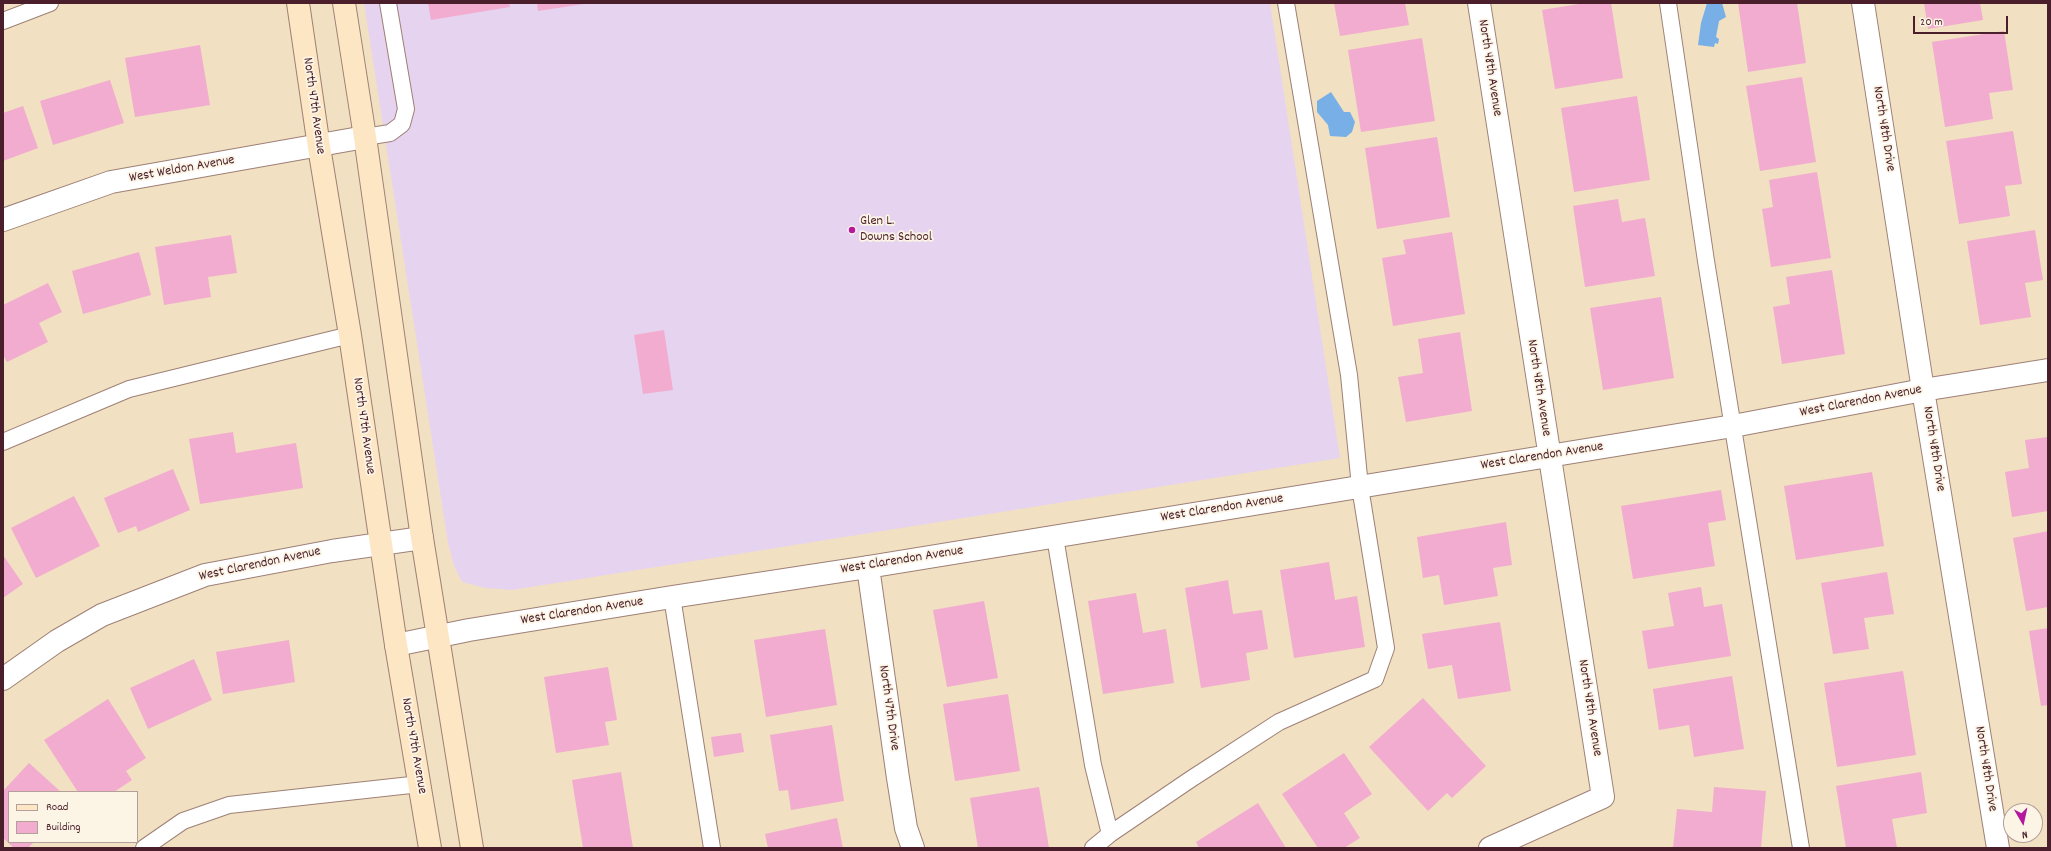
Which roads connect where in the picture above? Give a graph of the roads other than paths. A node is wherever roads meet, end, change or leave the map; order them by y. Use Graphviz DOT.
graph roads {
  1 [pos="50,3"];
  2 [pos="298,3"];
  3 [pos="344,3"];
  4 [pos="388,3"];
  5 [pos="1286,3"];
  6 [pos="1479,3"];
  7 [pos="1668,3"];
  8 [pos="1863,3"];
  9 [pos="3,21"];
  10 [pos="365,137"];
  11 [pos="319,147"];
  12 [pos="3,220"];
  13 [pos="350,335"];
  14 [pos="2048,370"];
  15 [pos="1923,390"];
  16 [pos="1733,426"];
  17 [pos="3,442"];
  18 [pos="1549,456"];
  19 [pos="1360,486"];
  20 [pos="1055,536"];
  21 [pos="422,538"];
  22 [pos="381,545"];
  23 [pos="868,567"];
  24 [pos="672,597"];
  25 [pos="438,637"];
  26 [pos="396,645"];
  27 [pos="3,680"];
  28 [pos="420,784"];
  29 [pos="1110,834"];
  30 [pos="144,848"];
  31 [pos="430,848"];
  32 [pos="472,848"];
  33 [pos="712,848"];
  34 [pos="913,848"];
  35 [pos="1093,848"];
  36 [pos="1490,848"];
  37 [pos="1801,848"];
  38 [pos="1998,848"];
  1 -- 9 [label="lane"];
  2 -- 11 [label="street, North 47th Avenue"];
  3 -- 10 [label="street"];
  4 -- 10 [label="lane"];
  5 -- 19 [label="lane"];
  6 -- 18 [label="street, North 48th Avenue"];
  7 -- 16 [label="lane"];
  8 -- 15 [label="street, North 48th Drive"];
  10 -- 11 [label="street, West Weldon Avenue"];
  10 -- 21 [label="street"];
  11 -- 12 [label="street, West Weldon Avenue"];
  11 -- 13 [label="street, North 47th Avenue"];
  13 -- 17 [label="lane"];
  13 -- 22 [label="street, North 47th Avenue"];
  14 -- 15 [label="street, West Clarendon Avenue"];
  15 -- 16 [label="street, West Clarendon Avenue"];
  15 -- 38 [label="street, North 48th Drive"];
  16 -- 18 [label="street, West Clarendon Avenue"];
  16 -- 37 [label="lane"];
  18 -- 19 [label="street, West Clarendon Avenue"];
  18 -- 36 [label="street, North 48th Avenue"];
  19 -- 20 [label="street, West Clarendon Avenue"];
  19 -- 29 [label="lane"];
  20 -- 23 [label="street, West Clarendon Avenue"];
  20 -- 29 [label="lane"];
  21 -- 22 [label="street, West Clarendon Avenue"];
  21 -- 25 [label="street"];
  22 -- 26 [label="street, North 47th Avenue"];
  22 -- 27 [label="street, West Clarendon Avenue"];
  23 -- 24 [label="street, West Clarendon Avenue"];
  23 -- 34 [label="street, North 47th Drive"];
  24 -- 25 [label="street, West Clarendon Avenue"];
  24 -- 33 [label="lane"];
  25 -- 26 [label="street, West Clarendon Avenue"];
  25 -- 32 [label="street"];
  26 -- 28 [label="street, North 47th Avenue"];
  28 -- 30 [label="lane"];
  28 -- 31 [label="street, North 47th Avenue"];
  29 -- 35 [label="lane"];
}
